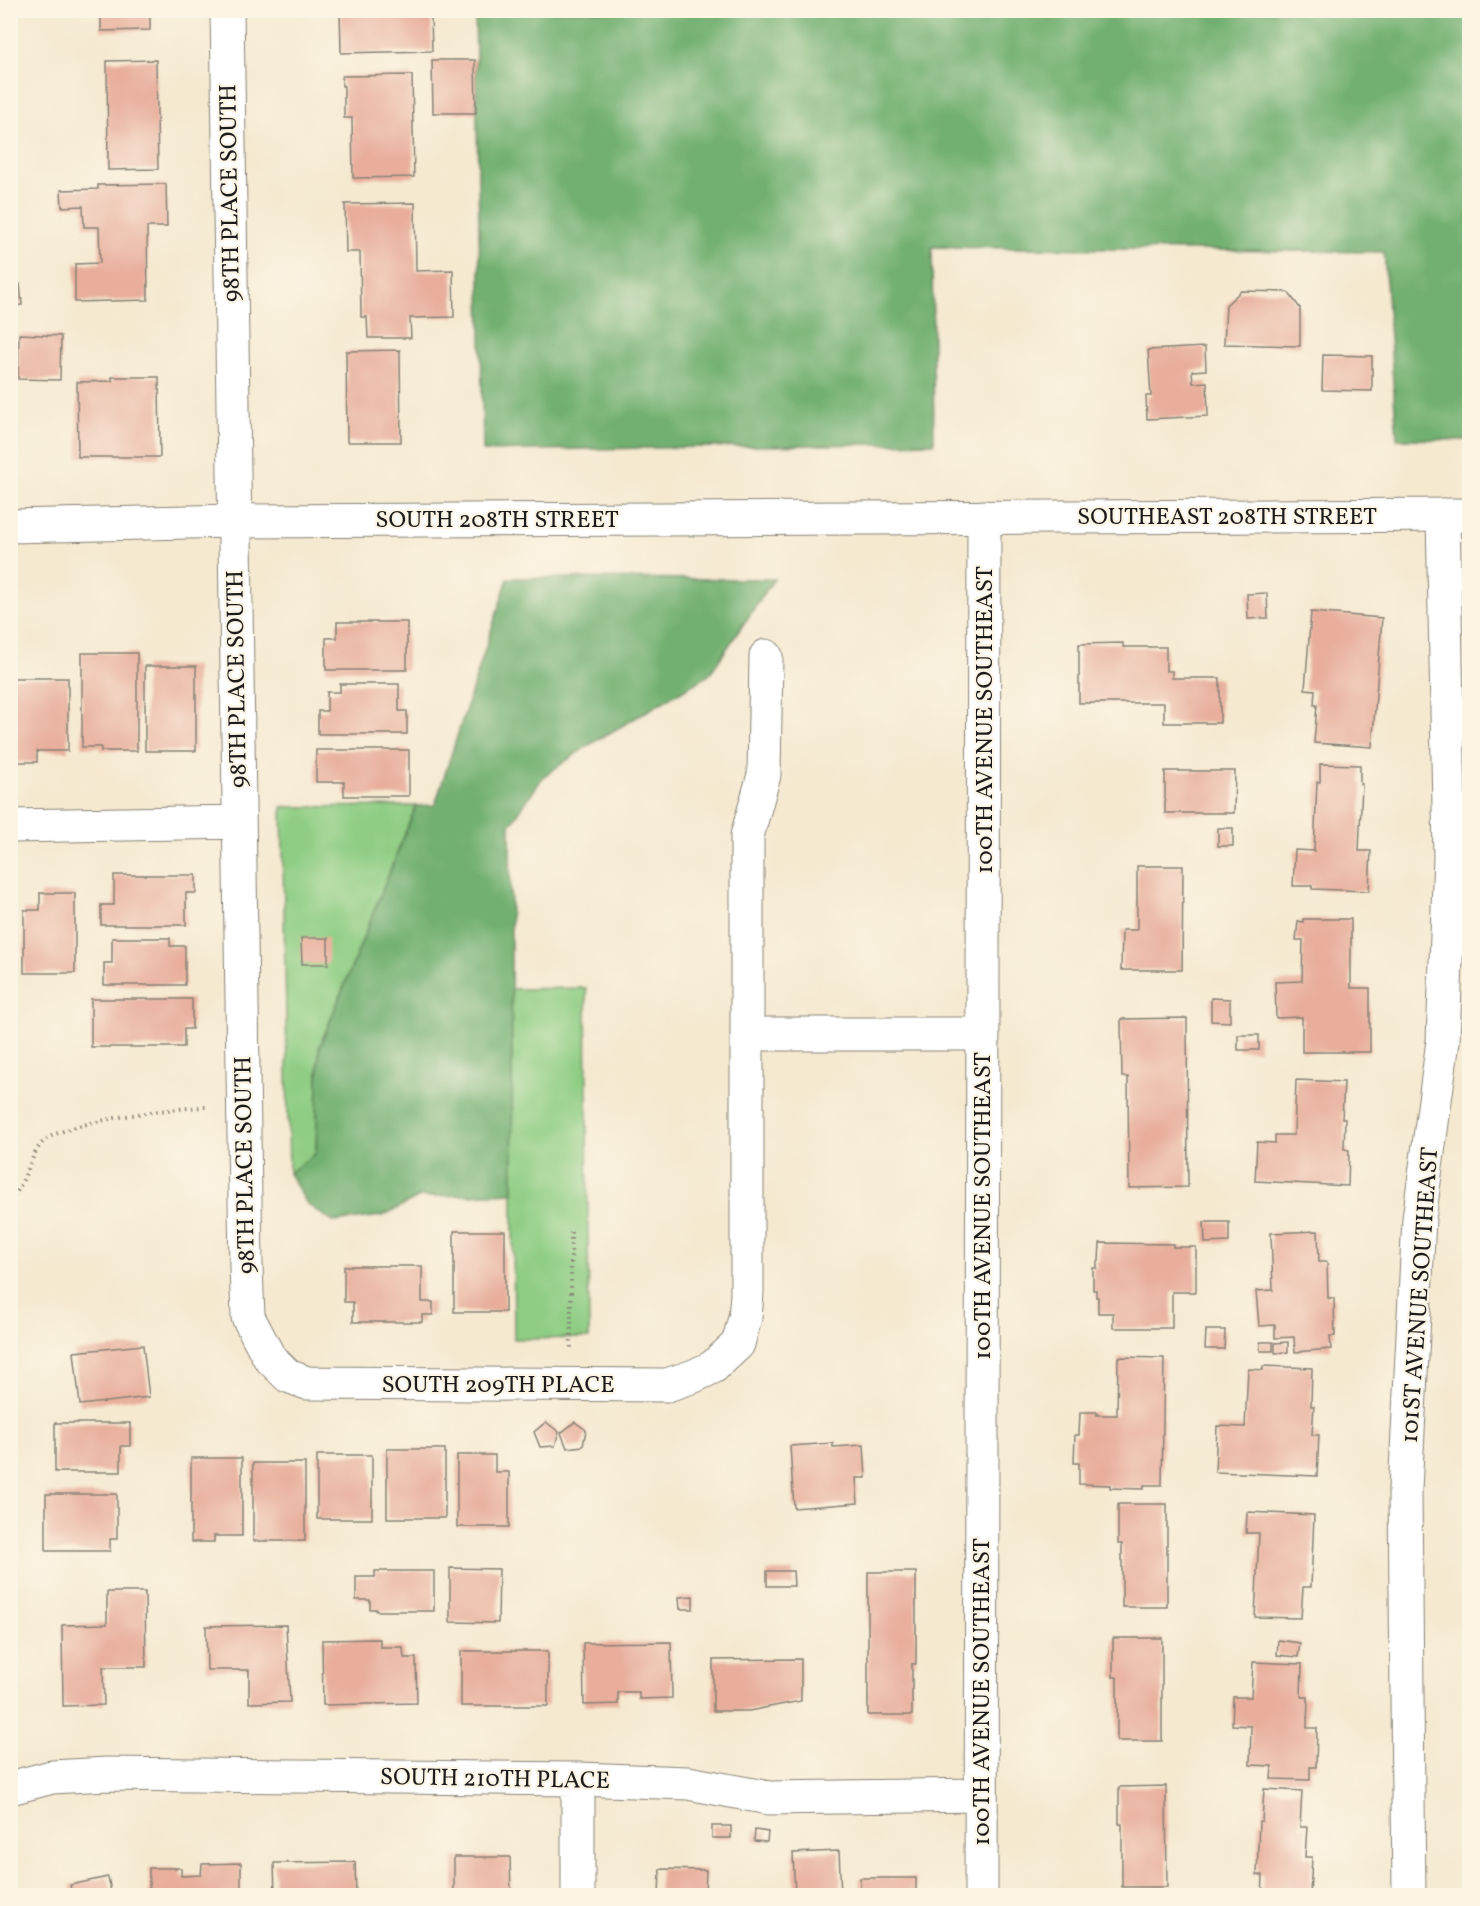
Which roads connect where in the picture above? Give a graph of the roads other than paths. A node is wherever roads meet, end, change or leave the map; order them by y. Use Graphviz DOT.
graph roads {
  1 [pos="227,10"];
  2 [pos="1456,515"];
  3 [pos="984,517"];
  4 [pos="234,520"];
  5 [pos="10,526"];
  6 [pos="766,656"];
  7 [pos="238,822"];
  8 [pos="10,826"];
  9 [pos="1460,856"];
  10 [pos="747,1034"];
  11 [pos="983,1034"];
  12 [pos="263,1344"];
  13 [pos="578,1779"];
  14 [pos="10,1788"];
  15 [pos="980,1795"];
  16 [pos="578,1896"];
  17 [pos="981,1896"];
  18 [pos="1409,1896"];
  1 -- 4 [label="street, 98TH PLACE SOUTH"];
  2 -- 3 [label="street, SOUTHEAST 208TH STREET"];
  2 -- 9 [label="street, 101ST AVENUE SOUTHEAST"];
  3 -- 4 [label="street, SOUTH 208TH STREET"];
  3 -- 11 [label="street, 100TH AVENUE SOUTHEAST"];
  4 -- 5 [label="street, SOUTH 208TH STREET"];
  4 -- 7 [label="street, 98TH PLACE SOUTH"];
  6 -- 10 [label="street"];
  7 -- 8 [label="street"];
  7 -- 12 [label="street, 98TH PLACE SOUTH"];
  9 -- 18 [label="street, 101ST AVENUE SOUTHEAST"];
  10 -- 11 [label="street"];
  10 -- 12 [label="street, SOUTH 209TH PLACE"];
  11 -- 15 [label="street, 100TH AVENUE SOUTHEAST"];
  13 -- 14 [label="street, SOUTH 210TH PLACE"];
  13 -- 15 [label="street, SOUTH 210TH PLACE"];
  13 -- 16 [label="street"];
  15 -- 17 [label="street, 100TH AVENUE SOUTHEAST"];
}
